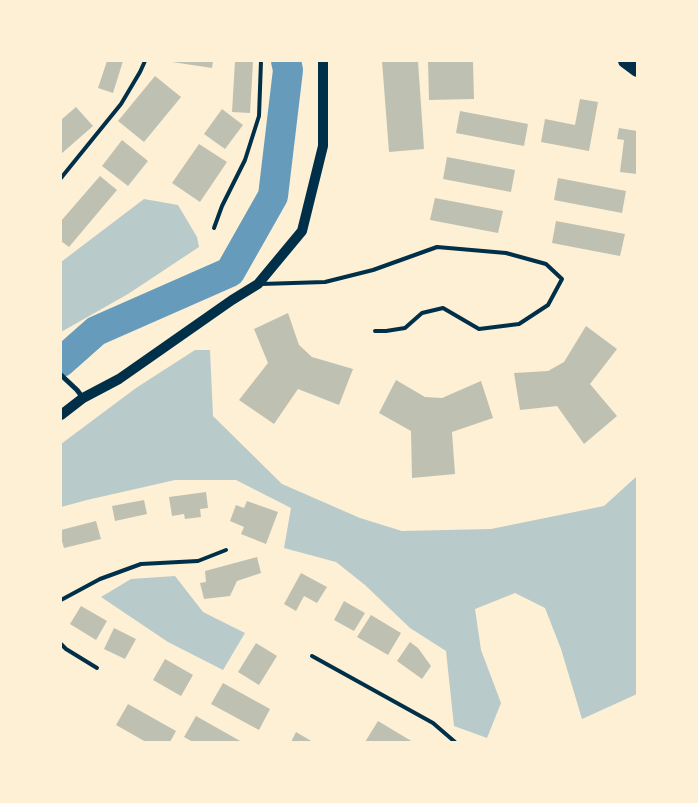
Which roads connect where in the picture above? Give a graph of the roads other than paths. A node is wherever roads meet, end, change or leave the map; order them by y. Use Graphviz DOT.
graph roads {
  1 [pos="145,61"];
  2 [pos="260,61"];
  3 [pos="323,61"];
  4 [pos="625,61"];
  5 [pos="637,70"];
  6 [pos="61,178"];
  7 [pos="214,228"];
  8 [pos="258,284"];
  9 [pos="374,331"];
  10 [pos="61,374"];
  11 [pos="80,394"];
  12 [pos="61,415"];
  13 [pos="226,550"];
  14 [pos="61,600"];
  15 [pos="61,644"];
  16 [pos="312,656"];
  17 [pos="97,668"];
  18 [pos="455,742"];
  1 -- 6 [label="lane"];
  2 -- 7 [label="lane"];
  3 -- 8 [label="main road"];
  4 -- 5 [label="highway"];
  8 -- 9 [label="lane"];
  8 -- 11 [label="main road"];
  10 -- 11 [label="street"];
  11 -- 12 [label="main road"];
  13 -- 14 [label="lane"];
  15 -- 17 [label="lane"];
  16 -- 18 [label="lane"];
}
